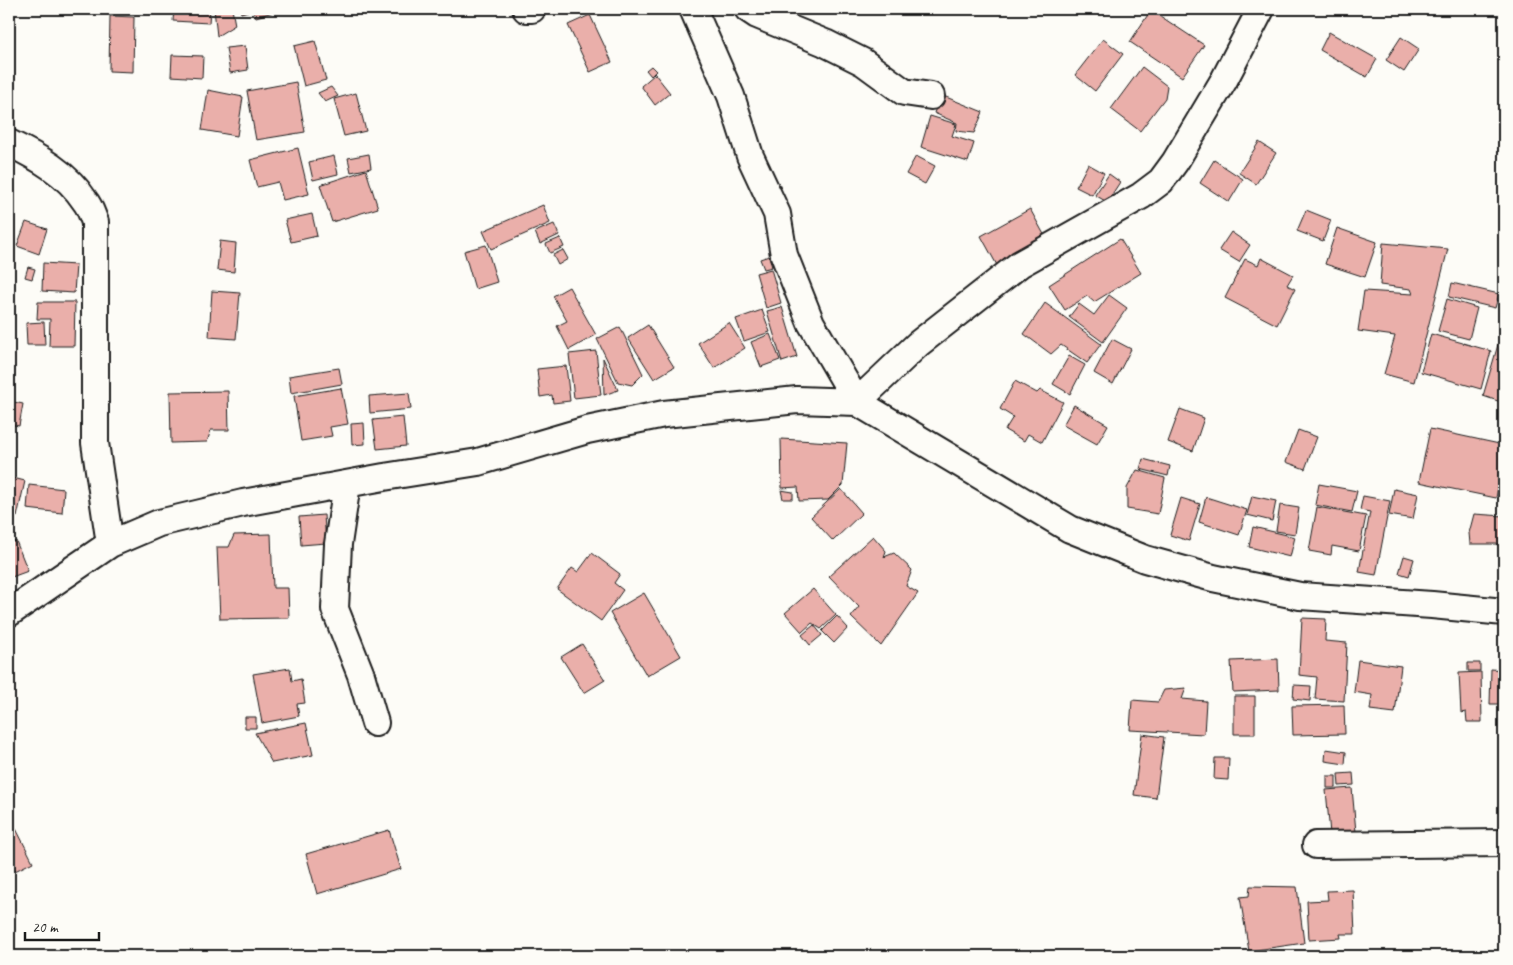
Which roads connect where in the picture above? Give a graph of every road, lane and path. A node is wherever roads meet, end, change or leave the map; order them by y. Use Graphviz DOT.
graph roads {
  1 [pos="526,9"];
  2 [pos="532,9"];
  3 [pos="693,9"];
  4 [pos="748,9"];
  5 [pos="1261,9"];
  6 [pos="931,96"];
  7 [pos="9,143"];
  8 [pos="858,402"];
  9 [pos="347,484"];
  10 [pos="110,544"];
  11 [pos="1504,612"];
  12 [pos="9,613"];
  13 [pos="375,723"];
  14 [pos="1504,843"];
  15 [pos="1316,845"];
  1 -- 2 [label="street"];
  3 -- 8 [label="street"];
  4 -- 6 [label="street"];
  5 -- 8 [label="street"];
  7 -- 10 [label="street"];
  8 -- 9 [label="street"];
  8 -- 11 [label="street"];
  9 -- 10 [label="street"];
  9 -- 13 [label="street"];
  10 -- 12 [label="street"];
  14 -- 15 [label="street"];
}
